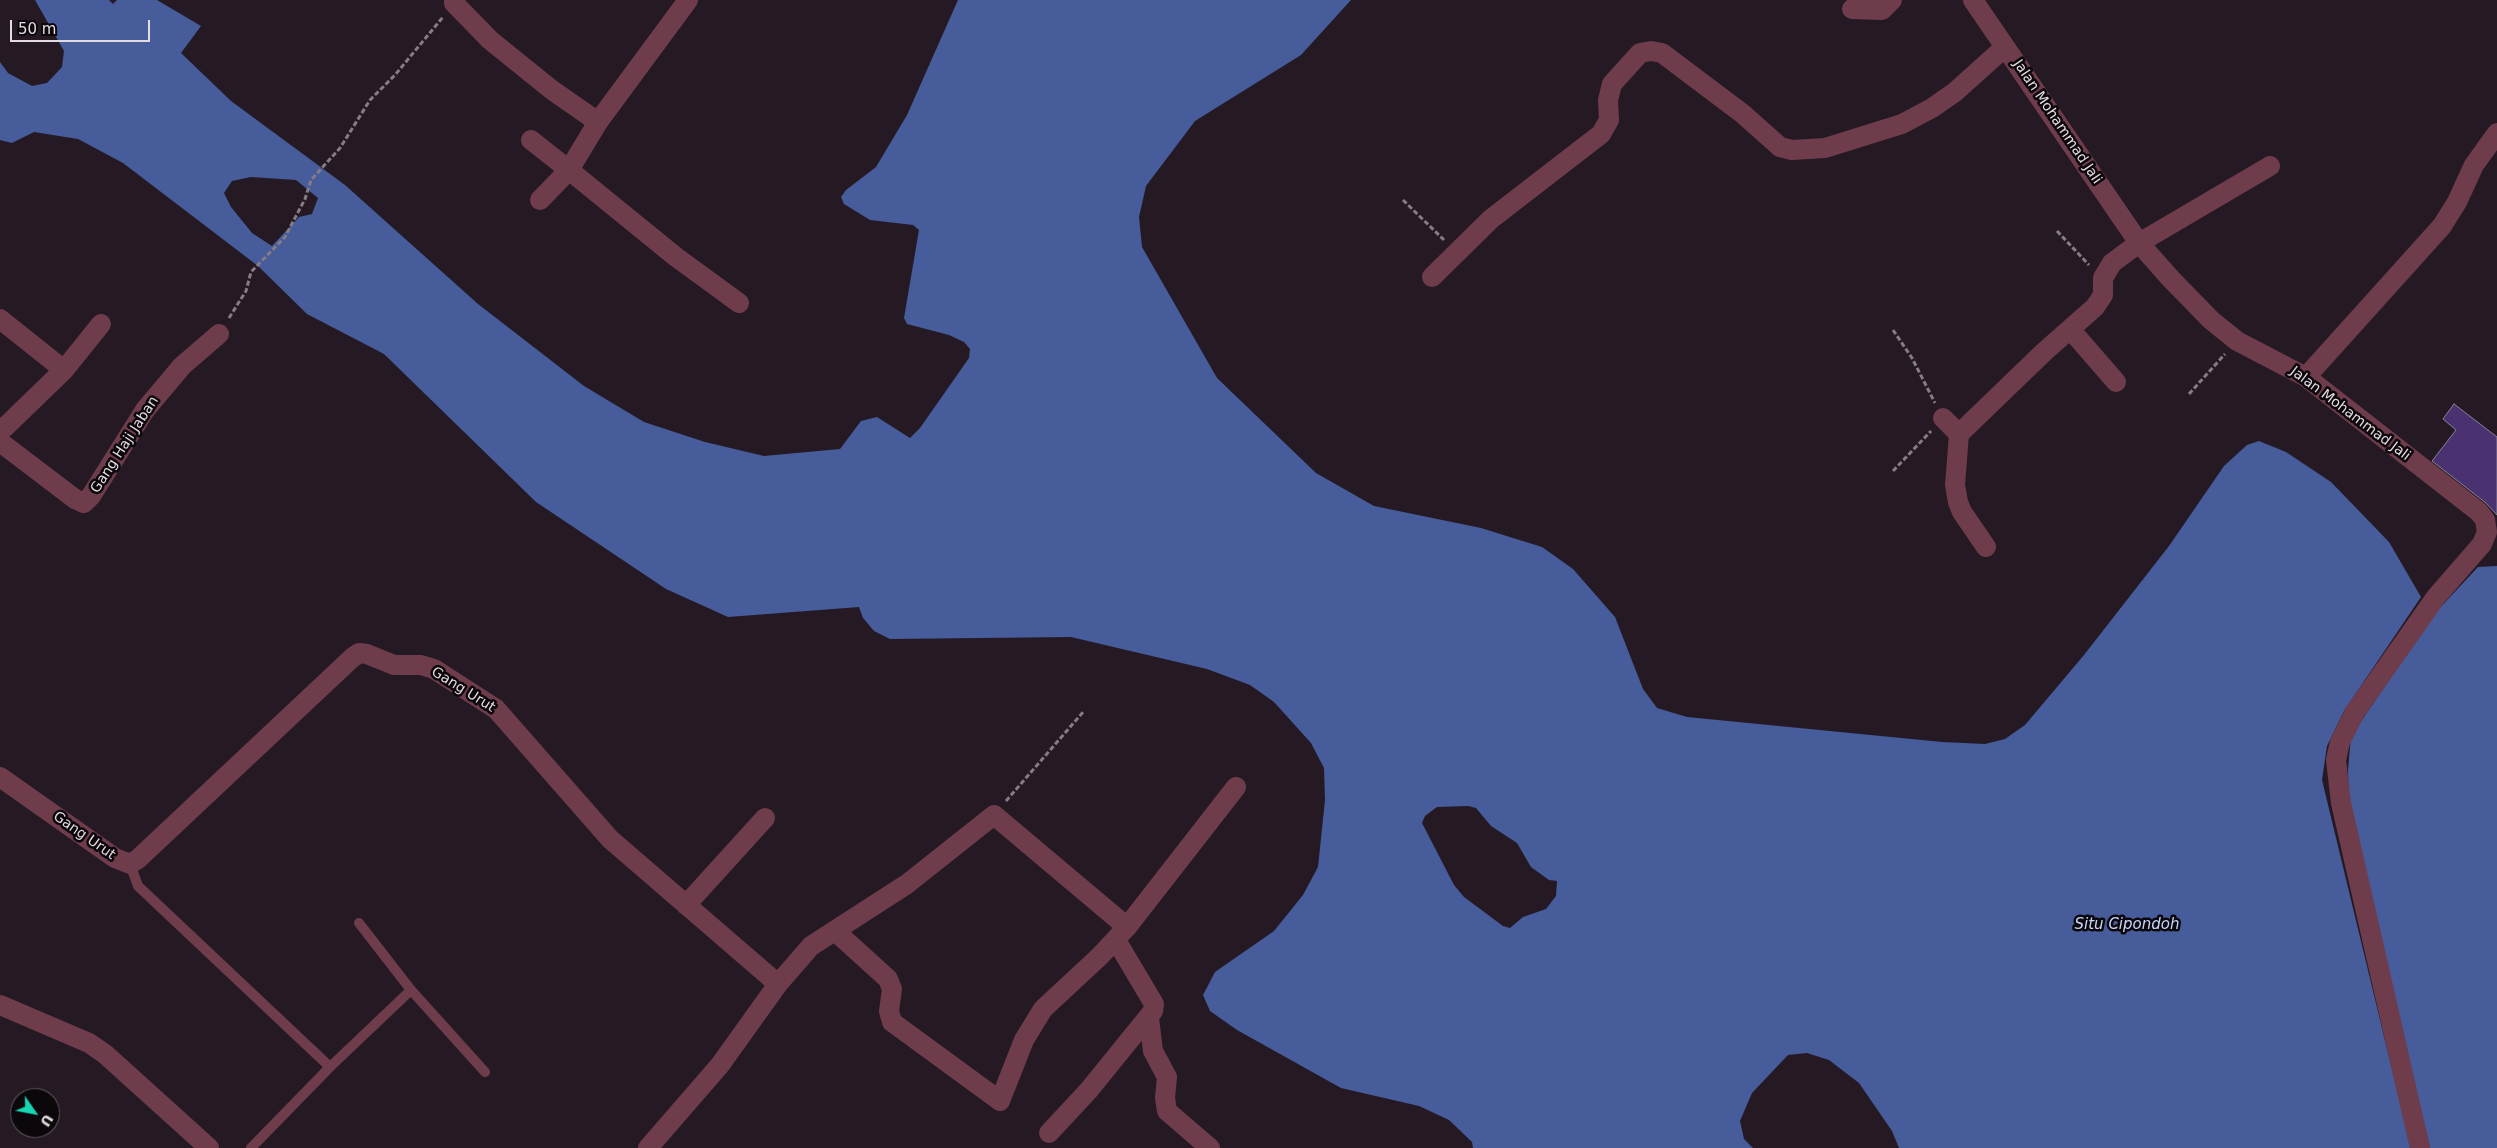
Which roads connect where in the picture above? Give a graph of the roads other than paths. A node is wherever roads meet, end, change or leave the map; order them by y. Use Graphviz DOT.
graph roads {
  1 [pos="688,0"];
  2 [pos="1892,0"];
  3 [pos="1973,0"];
  4 [pos="450,7"];
  5 [pos="1852,9"];
  6 [pos="2005,47"];
  7 [pos="598,122"];
  8 [pos="2497,133"];
  9 [pos="531,140"];
  10 [pos="2270,166"];
  11 [pos="569,170"];
  12 [pos="540,200"];
  13 [pos="2139,243"];
  14 [pos="1432,277"];
  15 [pos="739,303"];
  16 [pos="0,319"];
  17 [pos="101,324"];
  18 [pos="2070,330"];
  19 [pos="219,334"];
  20 [pos="64,370"];
  21 [pos="2306,377"];
  22 [pos="2116,382"];
  23 [pos="1943,418"];
  24 [pos="1,432"];
  25 [pos="1959,434"];
  26 [pos="1986,547"];
  27 [pos="0,777"];
  28 [pos="1236,787"];
  29 [pos="765,818"];
  30 [pos="130,864"];
  31 [pos="686,905"];
  32 [pos="359,923"];
  33 [pos="835,931"];
  34 [pos="1122,934"];
  35 [pos="778,984"];
  36 [pos="411,990"];
  37 [pos="0,1005"];
  38 [pos="1149,1018"];
  39 [pos="330,1067"];
  40 [pos="485,1072"];
  41 [pos="1049,1133"];
  42 [pos="209,1148"];
  43 [pos="251,1148"];
  44 [pos="648,1148"];
  45 [pos="1210,1148"];
  46 [pos="2420,1148"];
  1 -- 7 [label="street"];
  2 -- 5 [label="street"];
  3 -- 6 [label="street, Jalan Mohammad Jali"];
  4 -- 7 [label="street"];
  6 -- 13 [label="street, Jalan Mohammad Jali"];
  6 -- 14 [label="street"];
  7 -- 11 [label="street"];
  8 -- 21 [label="street"];
  9 -- 11 [label="street"];
  10 -- 13 [label="street"];
  11 -- 12 [label="street"];
  11 -- 15 [label="street"];
  13 -- 18 [label="street"];
  13 -- 21 [label="street, Jalan Mohammad Jali"];
  16 -- 20 [label="street"];
  17 -- 20 [label="street"];
  18 -- 22 [label="street"];
  18 -- 25 [label="street"];
  19 -- 24 [label="street, Gang Haji Jaban"];
  20 -- 24 [label="street"];
  21 -- 46 [label="street, Jalan Mohammad Jali"];
  23 -- 25 [label="street"];
  25 -- 26 [label="street"];
  27 -- 30 [label="street, Gang Urut"];
  28 -- 34 [label="street"];
  29 -- 31 [label="street"];
  30 -- 31 [label="street, Gang Urut"];
  30 -- 39 [label="lane"];
  31 -- 35 [label="street, Gang Urut"];
  32 -- 36 [label="lane"];
  33 -- 34 [label="street"];
  33 -- 34 [label="street"];
  33 -- 35 [label="street"];
  34 -- 38 [label="street"];
  35 -- 44 [label="street"];
  36 -- 39 [label="lane"];
  36 -- 40 [label="lane"];
  37 -- 42 [label="street"];
  38 -- 41 [label="street"];
  38 -- 45 [label="street"];
  39 -- 43 [label="lane"];
}
